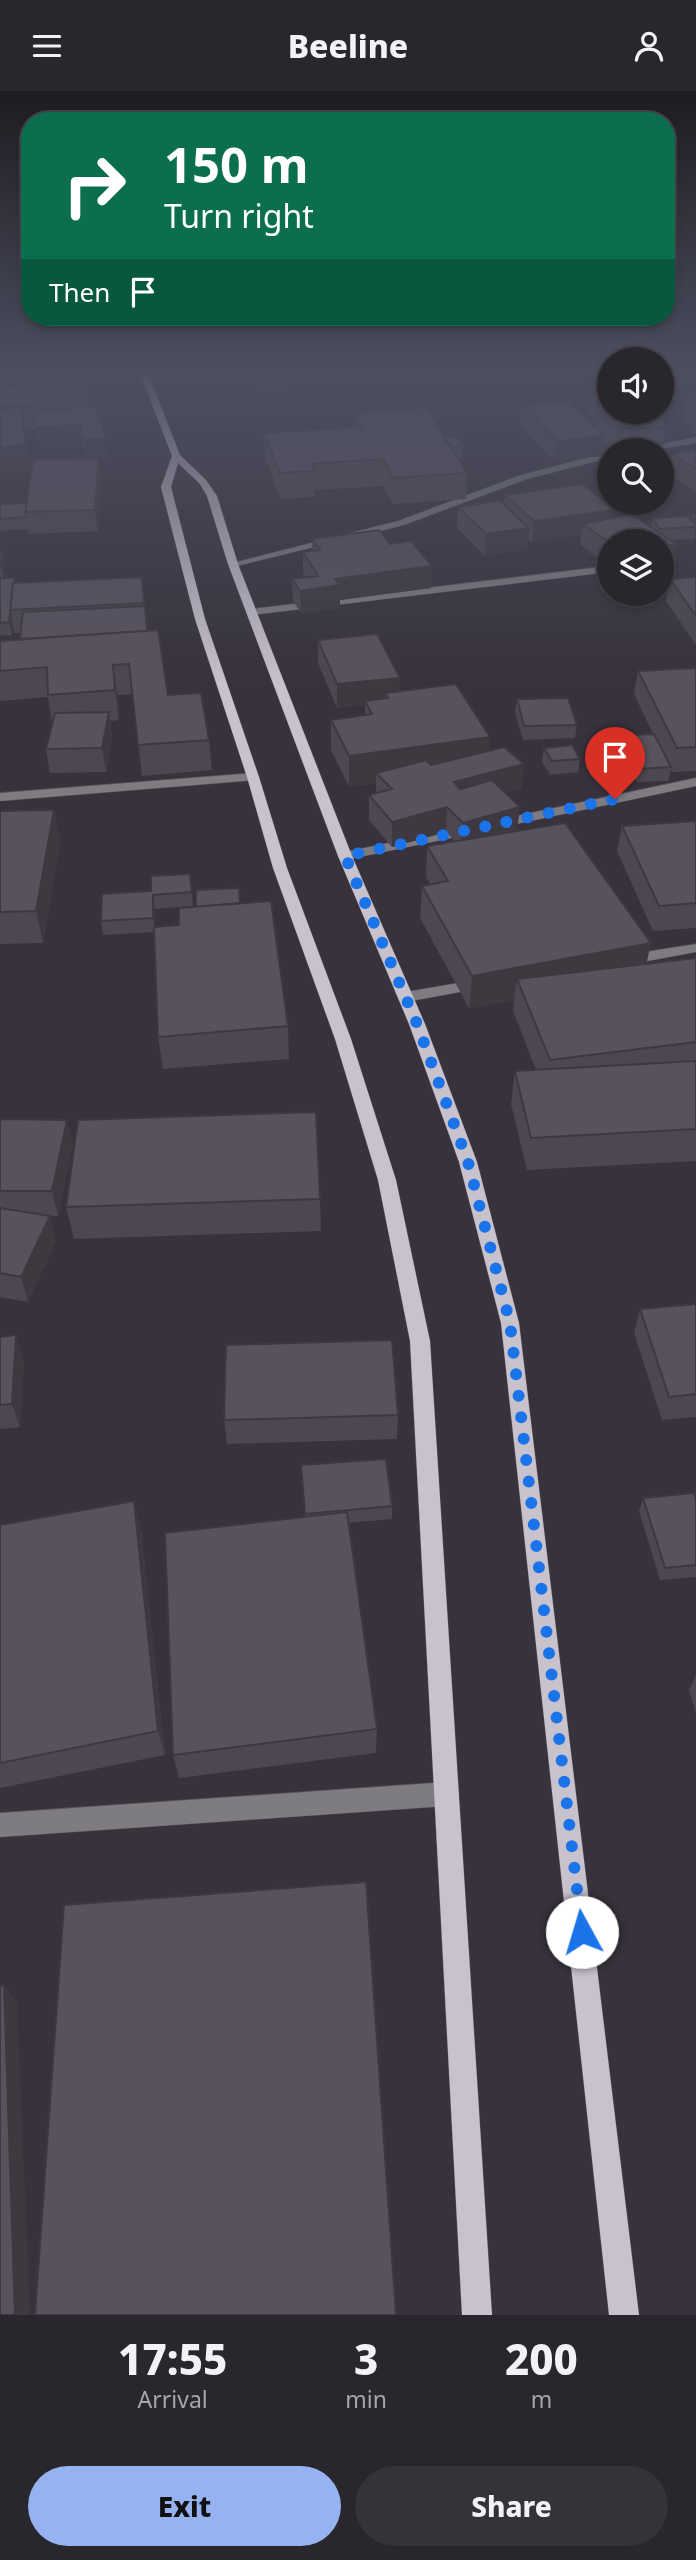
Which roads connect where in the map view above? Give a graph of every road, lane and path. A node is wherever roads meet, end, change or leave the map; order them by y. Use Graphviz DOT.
graph roads {
  1 [pos="169,477"];
  2 [pos="198,477"];
  3 [pos="525,477"];
  4 [pos="233,564"];
  5 [pos="597,570"];
  6 [pos="251,612"];
  7 [pos="253,777"];
  8 [pos="696,782"];
  9 [pos="0,797"];
  10 [pos="345,856"];
  11 [pos="696,948"];
  12 [pos="610,963"];
  13 [pos="501,981"];
  14 [pos="406,997"];
  15 [pos="447,1794"];
  16 [pos="0,1825"];
  17 [pos="477,2315"];
  18 [pos="624,2315"];
  1 -- 7 [label="main road"];
  2 -- 4 [label="main road"];
  3 -- 4 [label="street"];
  4 -- 6 [label="main road"];
  5 -- 6 [label="street"];
  6 -- 10 [label="main road"];
  7 -- 9 [label="street"];
  7 -- 15 [label="main road"];
  8 -- 10 [label="street"];
  10 -- 14 [label="main road"];
  11 -- 12 [label="street"];
  13 -- 14 [label="street"];
  14 -- 18 [label="main road"];
  15 -- 16 [label="street"];
  15 -- 17 [label="main road"];
}
